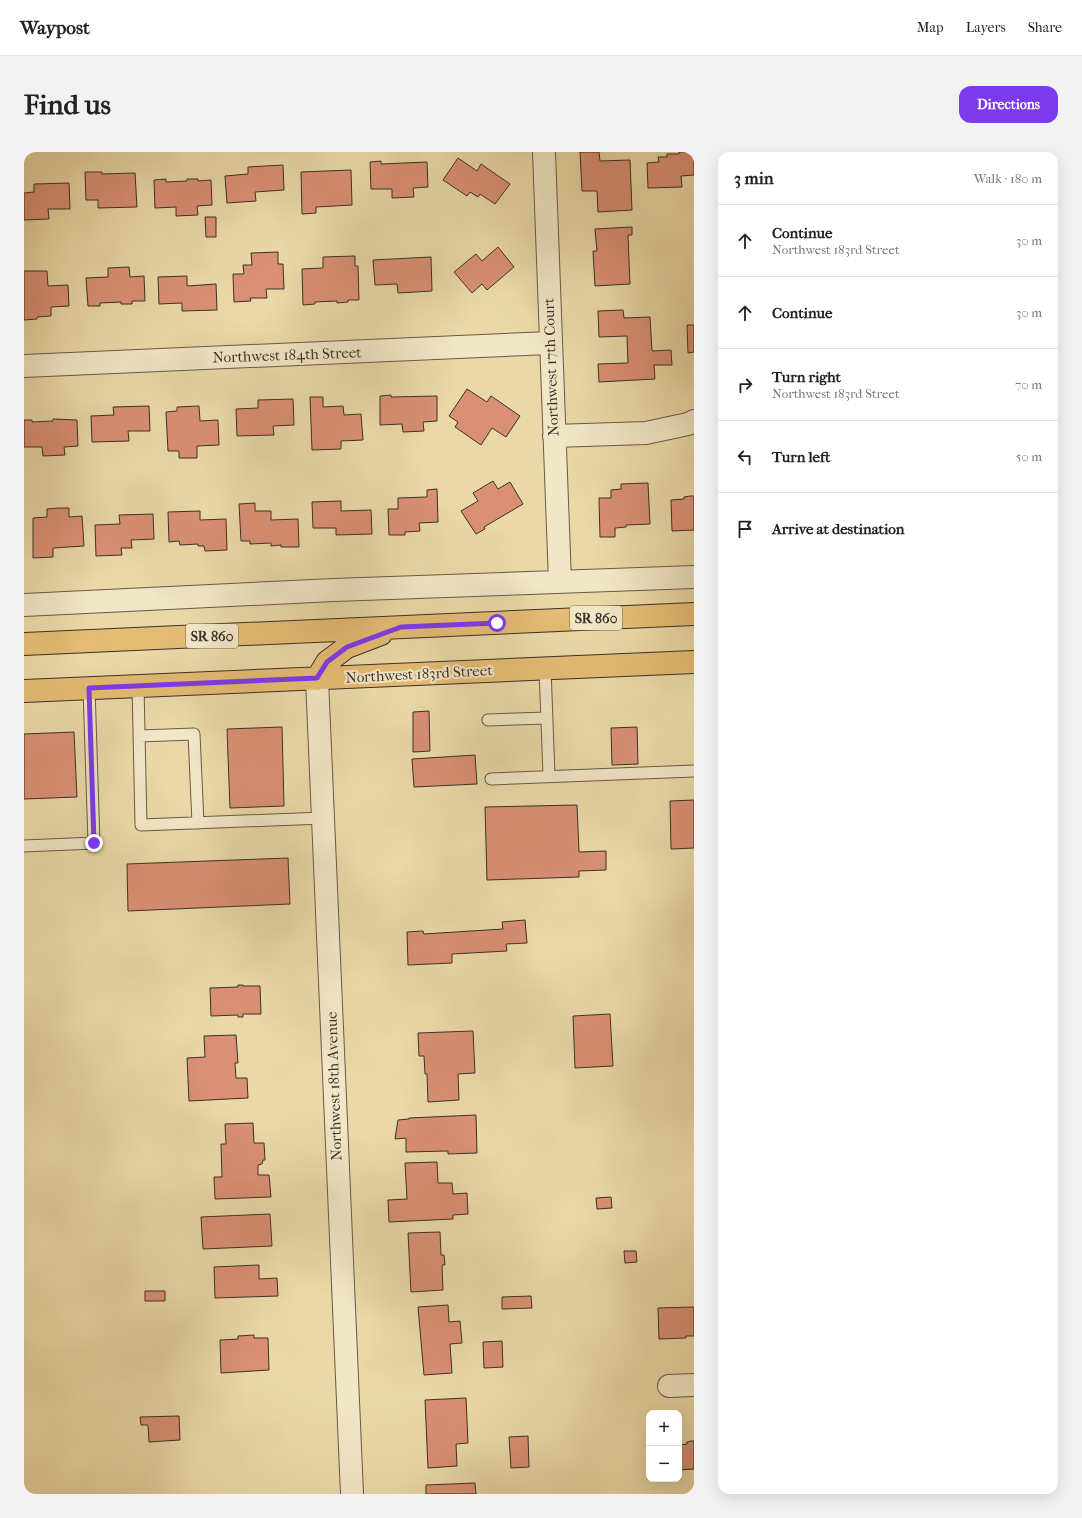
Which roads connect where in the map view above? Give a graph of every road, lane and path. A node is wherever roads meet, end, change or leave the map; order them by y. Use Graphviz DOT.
graph roads {
  1 [pos="544,152"];
  2 [pos="550,343"];
  3 [pos="24,366"];
  4 [pos="694,421"];
  5 [pos="554,436"];
  6 [pos="694,577"];
  7 [pos="560,582"];
  8 [pos="24,605"];
  9 [pos="694,614"];
  10 [pos="401,627"];
  11 [pos="24,644"];
  12 [pos="694,662"];
  13 [pos="545,668"];
  14 [pos="317,678"];
  15 [pos="138,686"];
  16 [pos="89,688"];
  17 [pos="24,691"];
  18 [pos="547,718"];
  19 [pos="488,720"];
  20 [pos="139,736"];
  21 [pos="694,771"];
  22 [pos="549,776"];
  23 [pos="490,779"];
  24 [pos="323,818"];
  25 [pos="198,823"];
  26 [pos="24,846"];
  27 [pos="669,1386"];
  28 [pos="694,1386"];
  29 [pos="352,1494"];
  1 -- 2 [label="street, Northwest 17th Court"];
  2 -- 3 [label="street, Northwest 184th Street"];
  2 -- 5 [label="street, Northwest 17th Court"];
  4 -- 5 [label="street"];
  5 -- 7 [label="street, Northwest 17th Court"];
  6 -- 7 [label="street"];
  7 -- 8 [label="street"];
  9 -- 10 [label="main road, SR 860"];
  10 -- 11 [label="main road, SR 860"];
  10 -- 14 [label="main road"];
  12 -- 13 [label="main road, Northwest 183rd Street"];
  13 -- 14 [label="main road, Northwest 183rd Street"];
  13 -- 18 [label="lane"];
  14 -- 15 [label="main road, Northwest 183rd Street"];
  14 -- 24 [label="street, Northwest 18th Avenue"];
  15 -- 16 [label="main road, Northwest 183rd Street"];
  15 -- 20 [label="lane"];
  16 -- 17 [label="main road, Northwest 183rd Street"];
  16 -- 26 [label="lane"];
  18 -- 19 [label="lane"];
  18 -- 22 [label="lane"];
  20 -- 25 [label="lane"];
  20 -- 25 [label="lane"];
  21 -- 22 [label="lane"];
  22 -- 23 [label="lane"];
  24 -- 25 [label="lane"];
  24 -- 29 [label="street, Northwest 18th Avenue"];
  27 -- 28 [label="street"];
}
